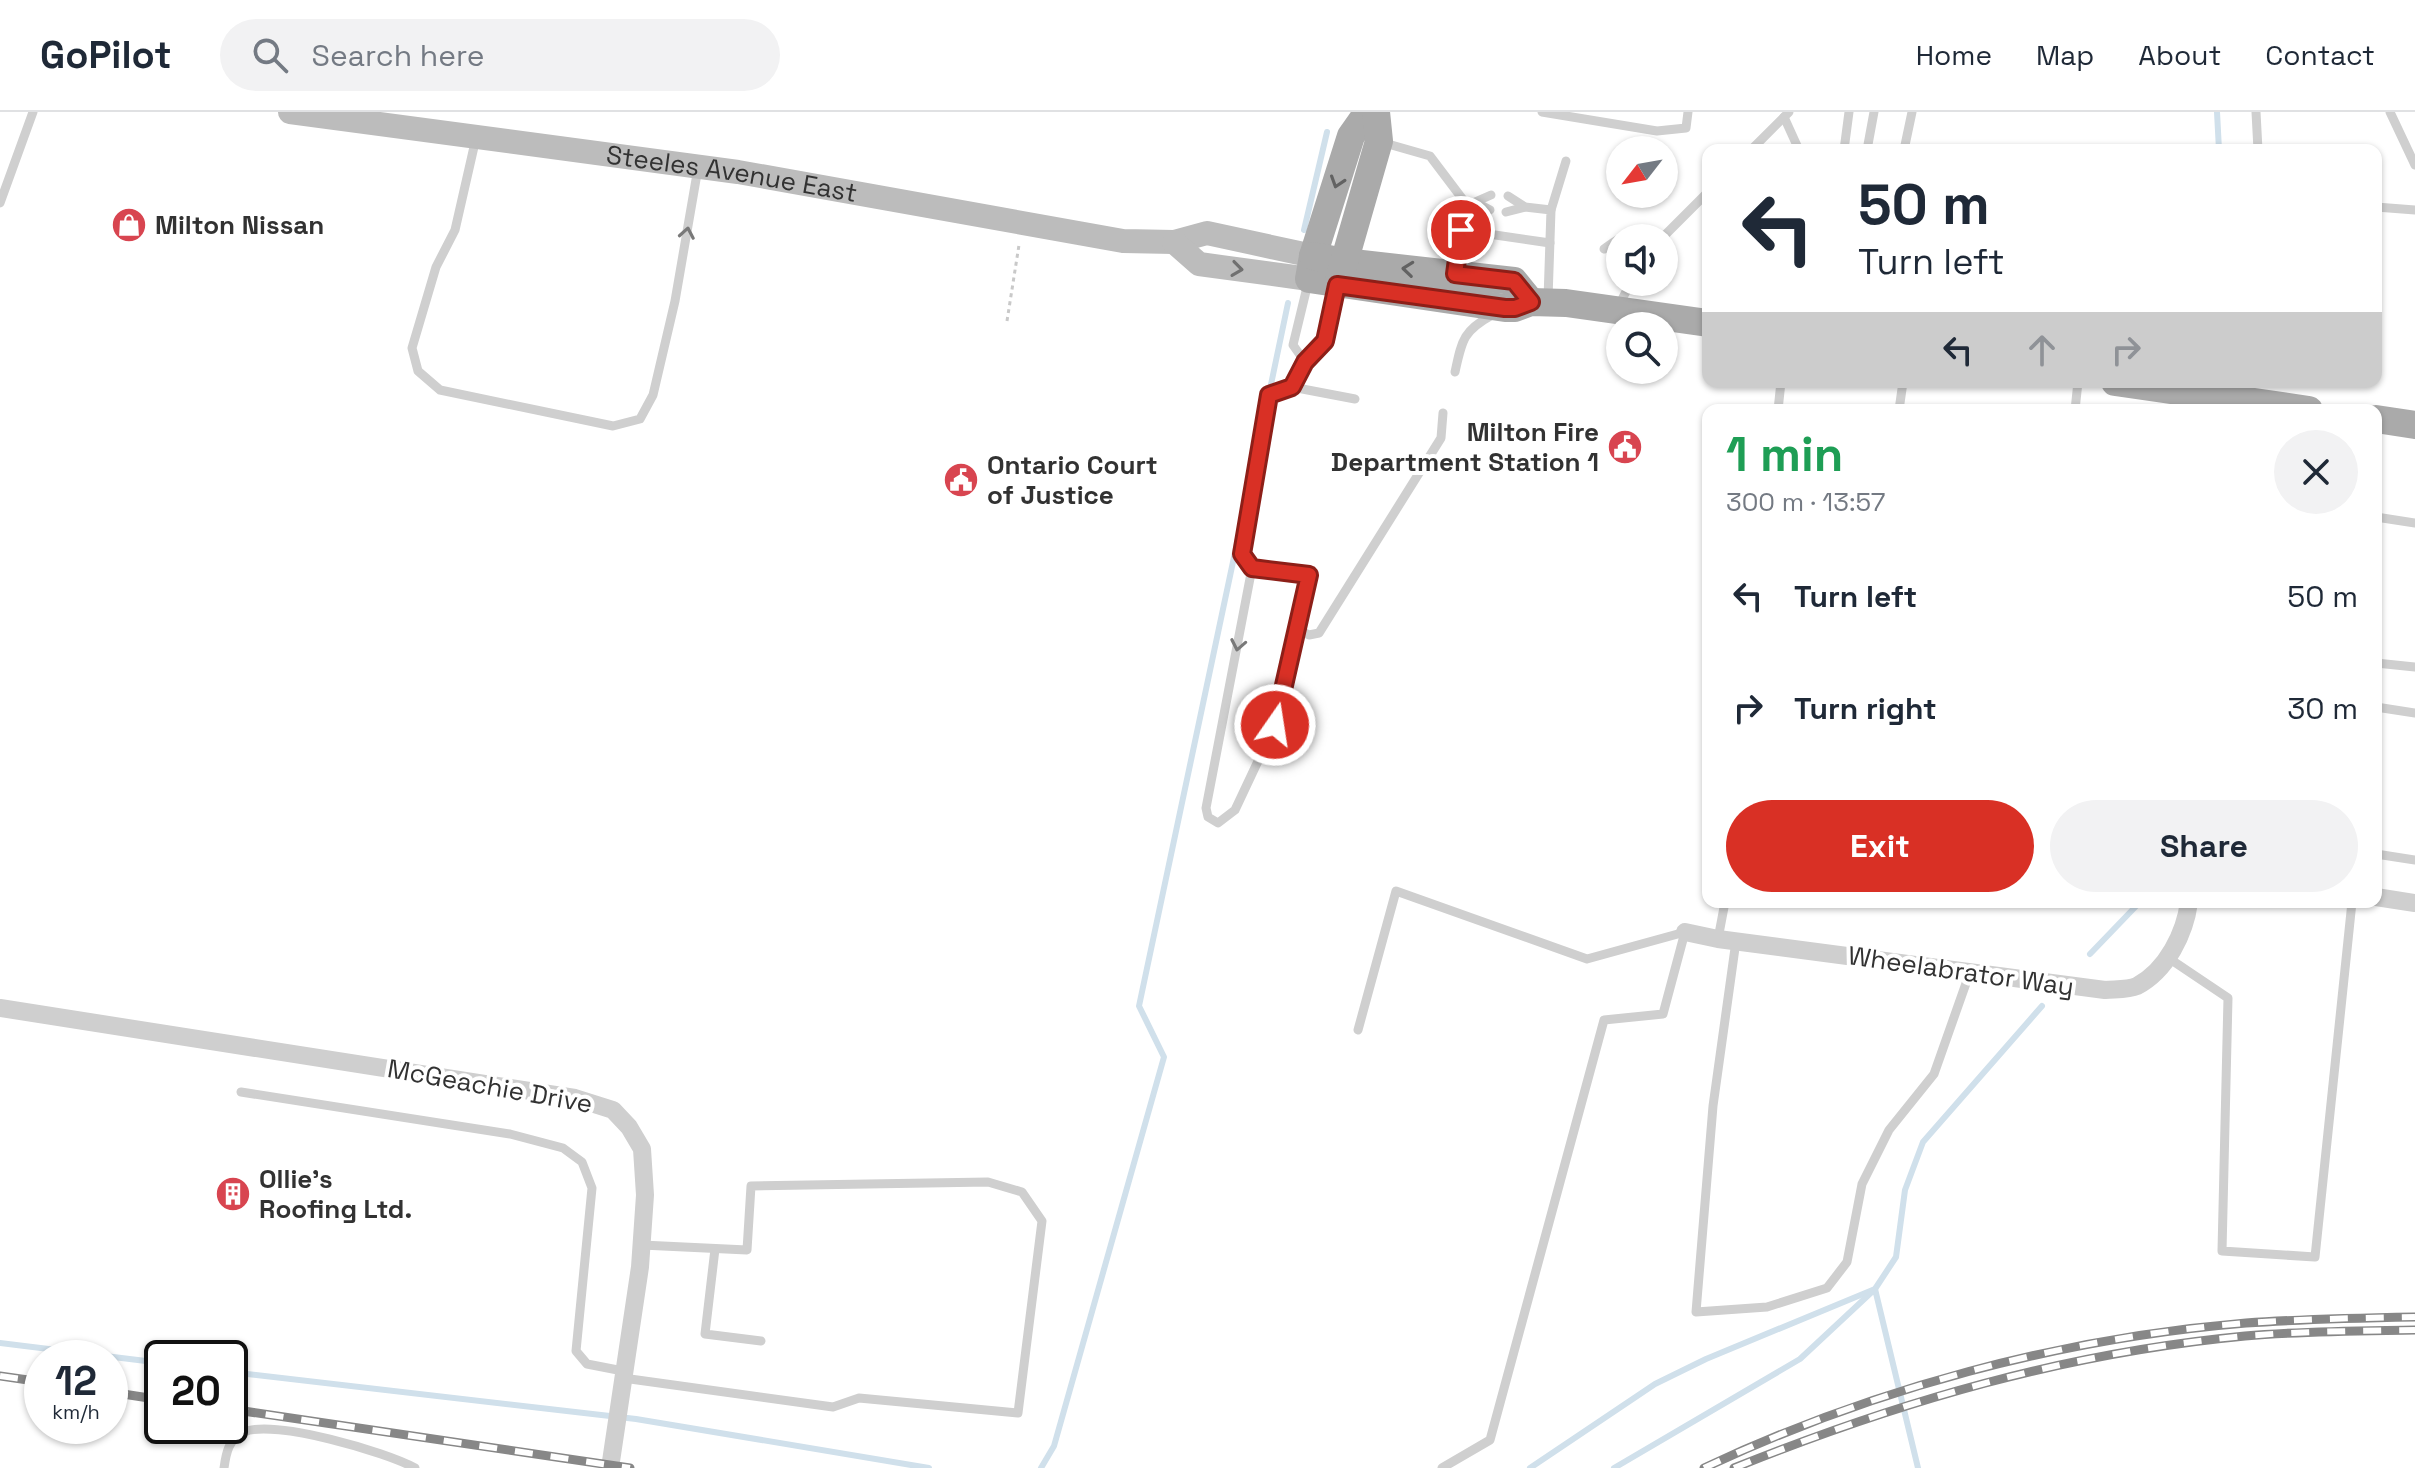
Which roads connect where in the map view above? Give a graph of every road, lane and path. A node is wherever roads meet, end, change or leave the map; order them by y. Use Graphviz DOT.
graph roads {
  1 [pos="33,112"];
  2 [pos="290,112"];
  3 [pos="1368,112"];
  4 [pos="1376,112"];
  5 [pos="1542,112"];
  6 [pos="1688,112"];
  7 [pos="1849,112"];
  8 [pos="1874,112"];
  9 [pos="1912,112"];
  10 [pos="2256,112"];
  11 [pos="2390,112"];
  12 [pos="1786,114"];
  13 [pos="476,138"];
  14 [pos="1379,141"];
  15 [pos="1757,144"];
  16 [pos="1797,144"];
  17 [pos="1845,144"];
  18 [pos="1868,144"];
  19 [pos="1905,144"];
  20 [pos="2258,144"];
  21 [pos="1566,161"];
  22 [pos="2415,165"];
  23 [pos="699,166"];
  24 [pos="1491,195"];
  25 [pos="1508,196"];
  26 [pos="1702,198"];
  27 [pos="1470,202"];
  28 [pos="0,203"];
  29 [pos="1525,207"];
  30 [pos="2382,207"];
  31 [pos="1490,210"];
  32 [pos="1551,210"];
  33 [pos="2415,210"];
  34 [pos="1506,212"];
  35 [pos="1022,223"];
  36 [pos="1676,224"];
  37 [pos="1461,230"];
  38 [pos="1550,243"];
  39 [pos="1311,268"];
  40 [pos="1341,274"];
  41 [pos="1455,274"];
  42 [pos="1624,296"];
  43 [pos="1528,304"];
  44 [pos="1616,310"];
  45 [pos="1007,321"];
  46 [pos="1702,322"];
  47 [pos="1305,362"];
  48 [pos="1455,372"];
  49 [pos="1292,387"];
  50 [pos="2151,388"];
  51 [pos="1355,399"];
  52 [pos="2246,404"];
  53 [pos="1443,413"];
  54 [pos="2382,420"];
  55 [pos="2415,425"];
  56 [pos="2382,518"];
  57 [pos="2415,523"];
  58 [pos="1252,568"];
  59 [pos="1297,629"];
  60 [pos="2382,664"];
  61 [pos="2415,667"];
  62 [pos="2382,708"];
  63 [pos="2415,713"];
  64 [pos="2382,855"];
  65 [pos="2415,860"];
  66 [pos="2382,898"];
  67 [pos="2415,903"];
  68 [pos="1725,908"];
  69 [pos="2188,908"];
  70 [pos="2351,908"];
  71 [pos="1685,932"];
  72 [pos="1727,940"];
  73 [pos="2167,957"];
  74 [pos="1970,972"];
  75 [pos="0,1008"];
  76 [pos="1358,1030"];
  77 [pos="241,1092"];
  78 [pos="642,1245"];
  79 [pos="715,1249"];
  80 [pos="761,1341"];
  81 [pos="622,1382"];
  82 [pos="224,1468"];
  83 [pos="415,1468"];
  84 [pos="610,1468"];
  85 [pos="1442,1468"];
  1 -- 28 [label="lane"];
  2 -- 13 [label="main road, Steeles Avenue East"];
  3 -- 39 [label="main road, one-way"];
  4 -- 14 [label="main road"];
  5 -- 6 [label="lane"];
  7 -- 17 [label="lane"];
  8 -- 18 [label="lane"];
  9 -- 19 [label="lane"];
  10 -- 20 [label="lane"];
  11 -- 22 [label="lane"];
  12 -- 15 [label="lane"];
  12 -- 16 [label="lane"];
  13 -- 23 [label="main road, Steeles Avenue East"];
  13 -- 23 [label="lane, one-way"];
  14 -- 27 [label="lane"];
  14 -- 40 [label="main road"];
  21 -- 32 [label="lane"];
  23 -- 35 [label="main road, Steeles Avenue East"];
  24 -- 27 [label="lane"];
  25 -- 29 [label="lane"];
  26 -- 36 [label="lane"];
  27 -- 31 [label="lane"];
  27 -- 37 [label="lane"];
  29 -- 32 [label="lane"];
  29 -- 34 [label="lane"];
  30 -- 33 [label="lane"];
  32 -- 38 [label="lane"];
  35 -- 39 [label="main road, Steeles Avenue East"];
  35 -- 45 [label="path"];
  37 -- 38 [label="lane"];
  37 -- 41 [label="lane"];
  38 -- 43 [label="lane"];
  39 -- 40 [label="main road, Steeles Avenue East"];
  39 -- 47 [label="lane"];
  41 -- 40 [label="main road, Steeles Avenue East, one-way"];
  40 -- 43 [label="main road, Steeles Avenue East"];
  40 -- 47 [label="lane"];
  41 -- 43 [label="main road, Steeles Avenue East"];
  42 -- 44 [label="lane"];
  43 -- 44 [label="main road, Steeles Avenue East"];
  43 -- 48 [label="lane"];
  44 -- 46 [label="main road, Steeles Avenue East"];
  47 -- 49 [label="lane"];
  49 -- 51 [label="lane"];
  49 -- 58 [label="lane"];
  50 -- 52 [label="main road"];
  53 -- 59 [label="lane"];
  54 -- 55 [label="main road"];
  56 -- 57 [label="lane"];
  58 -- 59 [label="lane"];
  58 -- 59 [label="lane, one-way"];
  60 -- 61 [label="lane"];
  62 -- 63 [label="lane"];
  64 -- 65 [label="lane"];
  66 -- 67 [label="street"];
  68 -- 72 [label="lane"];
  69 -- 73 [label="street, Wheelabrator Way"];
  70 -- 73 [label="lane"];
  71 -- 72 [label="street, Wheelabrator Way"];
  71 -- 76 [label="lane"];
  71 -- 85 [label="lane"];
  72 -- 74 [label="street, Wheelabrator Way"];
  72 -- 74 [label="lane"];
  73 -- 74 [label="street, Wheelabrator Way"];
  75 -- 78 [label="street, McGeachie Drive"];
  77 -- 81 [label="lane"];
  78 -- 79 [label="lane"];
  78 -- 81 [label="street, McGeachie Drive"];
  79 -- 80 [label="lane"];
  79 -- 81 [label="lane"];
  81 -- 84 [label="street, McGeachie Drive"];
  82 -- 83 [label="lane"];
}
